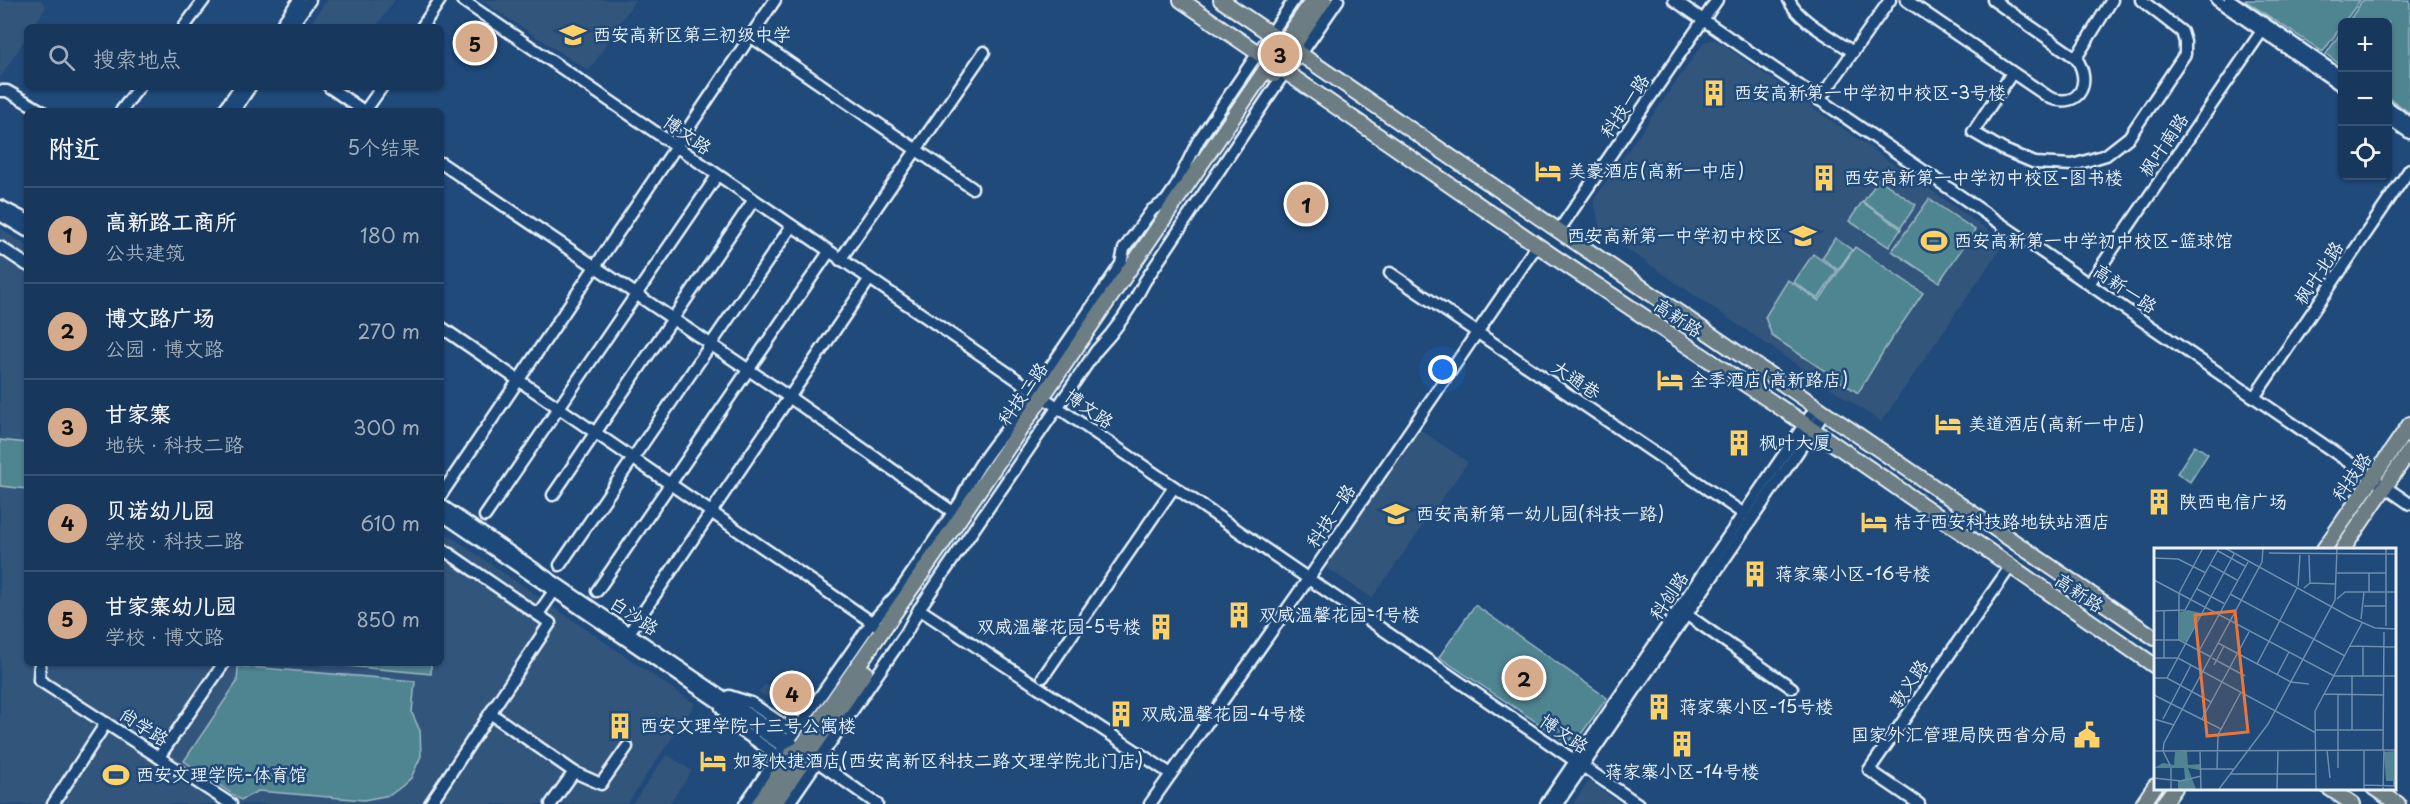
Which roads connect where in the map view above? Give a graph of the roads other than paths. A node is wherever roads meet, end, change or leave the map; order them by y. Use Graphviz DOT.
graph roads {
  1 [pos="204,0"];
  2 [pos="299,0"];
  3 [pos="310,0"];
  4 [pos="440,0"];
  5 [pos="462,0"];
  6 [pos="775,0"];
  7 [pos="1180,0"];
  8 [pos="1221,0"];
  9 [pos="1293,0"];
  10 [pos="1313,0"];
  11 [pos="1324,0"];
  12 [pos="1338,0"];
  13 [pos="1674,0"];
  14 [pos="1717,0"];
  15 [pos="1789,0"];
  16 [pos="1890,0"];
  17 [pos="1906,0"];
  18 [pos="1993,0"];
  19 [pos="2112,0"];
  20 [pos="2141,0"];
  21 [pos="2217,0"];
  22 [pos="2230,0"];
  23 [pos="1702,21"];
  24 [pos="186,24"];
  25 [pos="282,24"];
  26 [pos="293,24"];
  27 [pos="424,24"];
  28 [pos="2264,28"];
  29 [pos="1270,33"];
  30 [pos="750,36"];
  31 [pos="1292,48"];
  32 [pos="984,52"];
  33 [pos="1853,52"];
  34 [pos="1257,53"];
  35 [pos="2076,58"];
  36 [pos="1278,67"];
  37 [pos="2012,73"];
  38 [pos="2338,74"];
  39 [pos="2338,82"];
  40 [pos="137,90"];
  41 [pos="238,90"];
  42 [pos="248,90"];
  43 [pos="333,90"];
  44 [pos="379,90"];
  45 [pos="0,91"];
  46 [pos="1819,100"];
  47 [pos="37,108"];
  48 [pos="123,108"];
  49 [pos="225,108"];
  50 [pos="236,108"];
  51 [pos="360,108"];
  52 [pos="367,108"];
  53 [pos="2392,110"];
  54 [pos="2392,121"];
  55 [pos="2410,123"];
  56 [pos="2410,133"];
  57 [pos="675,147"];
  58 [pos="916,150"];
  59 [pos="444,165"];
  60 [pos="2410,169"];
  61 [pos="717,176"];
  62 [pos="972,188"];
  63 [pos="753,201"];
  64 [pos="0,206"];
  65 [pos="0,215"];
  66 [pos="24,218"];
  67 [pos="791,227"];
  68 [pos="24,229"];
  69 [pos="1560,230"];
  70 [pos="1537,245"];
  71 [pos="0,247"];
  72 [pos="829,252"];
  73 [pos="840,260"];
  74 [pos="24,263"];
  75 [pos="596,266"];
  76 [pos="1390,273"];
  77 [pos="869,280"];
  78 [pos="2088,284"];
  79 [pos="636,295"];
  80 [pos="673,319"];
  81 [pos="444,329"];
  82 [pos="1476,333"];
  83 [pos="711,346"];
  84 [pos="749,371"];
  85 [pos="519,380"];
  86 [pos="2255,396"];
  87 [pos="789,397"];
  88 [pos="1047,399"];
  89 [pos="559,407"];
  90 [pos="1821,409"];
  91 [pos="2410,424"];
  92 [pos="1809,427"];
  93 [pos="596,432"];
  94 [pos="2410,450"];
  95 [pos="635,459"];
  96 [pos="2379,482"];
  97 [pos="671,483"];
  98 [pos="1174,488"];
  99 [pos="444,491"];
  100 [pos="553,495"];
  101 [pos="2410,504"];
  102 [pos="444,507"];
  103 [pos="712,511"];
  104 [pos="953,512"];
  105 [pos="1744,514"];
  106 [pos="444,516"];
  107 [pos="485,516"];
  108 [pos="2325,548"];
  109 [pos="2344,548"];
  110 [pos="444,550"];
  111 [pos="561,565"];
  112 [pos="2010,567"];
  113 [pos="1309,579"];
  114 [pos="554,591"];
  115 [pos="597,591"];
  116 [pos="918,609"];
  117 [pos="1683,612"];
  118 [pos="538,614"];
  119 [pos="877,626"];
  120 [pos="629,633"];
  121 [pos="2154,637"];
  122 [pos="2154,665"];
  123 [pos="40,666"];
  124 [pos="222,666"];
  125 [pos="1043,677"];
  126 [pos="1792,688"];
  127 [pos="715,696"];
  128 [pos="490,714"];
  129 [pos="106,723"];
  130 [pos="627,747"];
  131 [pos="796,751"];
  132 [pos="159,757"];
  133 [pos="1579,764"];
  134 [pos="574,772"];
  135 [pos="1171,774"];
  136 [pos="2154,788"];
  137 [pos="2174,789"];
  138 [pos="2330,789"];
  139 [pos="2376,789"];
  140 [pos="52,804"];
  141 [pos="231,804"];
  142 [pos="430,804"];
  143 [pos="551,804"];
  144 [pos="745,804"];
  145 [pos="759,804"];
  146 [pos="774,804"];
  147 [pos="788,804"];
  148 [pos="877,804"];
  149 [pos="1150,804"];
  150 [pos="1546,804"];
  151 [pos="1557,804"];
  152 [pos="1638,804"];
  153 [pos="1919,804"];
  154 [pos="2143,804"];
  155 [pos="2163,804"];
  156 [pos="2353,804"];
  157 [pos="2398,804"];
  1 -- 24 [label="street"];
  2 -- 25 [label="street"];
  3 -- 26 [label="street"];
  4 -- 27 [label="street"];
  5 -- 57 [label="street, 博文路"];
  6 -- 30 [label="street"];
  7 -- 34 [label="main road, 高新路"];
  8 -- 29 [label="main road, 高新路"];
  9 -- 29 [label="street"];
  10 -- 31 [label="main road, 科技二路"];
  11 -- 31 [label="main road, 科技二路"];
  12 -- 31 [label="street"];
  13 -- 23 [label="street, 高新一路"];
  14 -- 23 [label="street, 科技一路"];
  15 -- 33 [label="street"];
  16 -- 33 [label="street"];
  17 -- 37 [label="street"];
  18 -- 35 [label="street"];
  19 -- 35 [label="street"];
  20 -- 37 [label="street"];
  21 -- 28 [label="street"];
  22 -- 28 [label="street"];
  23 -- 46 [label="street, 高新一路"];
  23 -- 69 [label="street, 科技一路"];
  28 -- 38 [label="street"];
  28 -- 39 [label="street"];
  28 -- 78 [label="street, 枫叶南路"];
  29 -- 31 [label="main road, 高新路"];
  29 -- 34 [label="street"];
  30 -- 57 [label="street"];
  30 -- 58 [label="street"];
  31 -- 36 [label="main road, 科技二路"];
  31 -- 36 [label="street"];
  31 -- 69 [label="main road, 高新路"];
  32 -- 58 [label="street"];
  33 -- 46 [label="street"];
  34 -- 36 [label="main road, 高新路"];
  34 -- 88 [label="street"];
  35 -- 37 [label="street"];
  36 -- 70 [label="main road, 高新路"];
  36 -- 88 [label="main road, 科技二路"];
  36 -- 88 [label="street"];
  40 -- 48 [label="street"];
  41 -- 49 [label="street"];
  42 -- 50 [label="street"];
  43 -- 51 [label="street"];
  44 -- 52 [label="street"];
  45 -- 47 [label="street"];
  46 -- 78 [label="street, 高新一路"];
  53 -- 55 [label="street"];
  54 -- 56 [label="street"];
  57 -- 61 [label="street, 博文路"];
  57 -- 75 [label="street"];
  58 -- 62 [label="street"];
  58 -- 73 [label="street"];
  59 -- 75 [label="street"];
  60 -- 86 [label="street, 枫叶北路"];
  61 -- 63 [label="street, 博文路"];
  61 -- 79 [label="street"];
  63 -- 67 [label="street, 博文路"];
  63 -- 80 [label="street"];
  64 -- 66 [label="street"];
  65 -- 68 [label="street"];
  67 -- 72 [label="street, 博文路"];
  67 -- 83 [label="street"];
  69 -- 90 [label="main road, 高新路"];
  70 -- 82 [label="street, 科技一路"];
  70 -- 92 [label="main road, 高新路"];
  71 -- 74 [label="street"];
  72 -- 73 [label="street, 博文路"];
  72 -- 84 [label="street"];
  73 -- 77 [label="street, 博文路"];
  75 -- 79 [label="street"];
  75 -- 85 [label="street"];
  76 -- 82 [label="street, 大通巷"];
  77 -- 87 [label="street"];
  77 -- 88 [label="street, 博文路"];
  78 -- 86 [label="street, 高新一路"];
  79 -- 80 [label="street"];
  79 -- 89 [label="street"];
  80 -- 83 [label="street"];
  80 -- 93 [label="street"];
  81 -- 85 [label="street"];
  82 -- 105 [label="street, 大通巷"];
  82 -- 113 [label="street, 科技一路"];
  83 -- 84 [label="street"];
  83 -- 95 [label="street"];
  84 -- 87 [label="street"];
  84 -- 97 [label="street"];
  85 -- 89 [label="street"];
  85 -- 99 [label="street"];
  86 -- 96 [label="street, 高新一路"];
  87 -- 103 [label="street"];
  87 -- 104 [label="street"];
  88 -- 98 [label="street, 博文路"];
  88 -- 104 [label="street"];
  88 -- 116 [label="street"];
  88 -- 119 [label="main road, 科技二路"];
  88 -- 131 [label="main road, 科技二路"];
  89 -- 93 [label="street"];
  89 -- 107 [label="street"];
  90 -- 92 [label="street, 科创路"];
  90 -- 121 [label="main road, 高新路"];
  91 -- 96 [label="main road, 科技路"];
  92 -- 105 [label="street, 科创路"];
  92 -- 112 [label="main road, 高新路"];
  92 -- 117 [label="street, 科创路"];
  93 -- 95 [label="street"];
  93 -- 100 [label="street"];
  94 -- 96 [label="main road, 科技路"];
  95 -- 97 [label="street"];
  95 -- 111 [label="street"];
  96 -- 101 [label="street, 高新一路"];
  96 -- 108 [label="main road, 科技路"];
  96 -- 109 [label="main road, 科技路"];
  97 -- 103 [label="street"];
  97 -- 115 [label="street"];
  98 -- 113 [label="street, 博文路"];
  98 -- 125 [label="street"];
  102 -- 120 [label="street, 白沙路"];
  103 -- 119 [label="street"];
  103 -- 120 [label="street"];
  104 -- 119 [label="street"];
  105 -- 117 [label="street, 科创路"];
  106 -- 114 [label="street, 白沙路"];
  110 -- 118 [label="street"];
  112 -- 122 [label="main road, 高新路"];
  112 -- 153 [label="street, 敦义路"];
  113 -- 133 [label="street, 博文路"];
  113 -- 135 [label="street, 科技一路"];
  114 -- 118 [label="street"];
  114 -- 127 [label="street, 白沙路"];
  116 -- 131 [label="street"];
  116 -- 135 [label="street"];
  117 -- 126 [label="street"];
  117 -- 133 [label="street, 科创路"];
  118 -- 128 [label="street"];
  119 -- 131 [label="main road, 科技二路"];
  120 -- 127 [label="street, 白沙路"];
  123 -- 129 [label="street, 尚学路"];
  124 -- 132 [label="street"];
  127 -- 131 [label="street, 白沙路"];
  127 -- 131 [label="street"];
  128 -- 134 [label="street"];
  128 -- 142 [label="street"];
  129 -- 132 [label="street, 尚学路"];
  129 -- 140 [label="street"];
  130 -- 134 [label="street"];
  131 -- 144 [label="street"];
  131 -- 145 [label="main road, 科技二路"];
  131 -- 146 [label="main road, 科技二路"];
  131 -- 147 [label="street"];
  131 -- 148 [label="street"];
  132 -- 141 [label="street, 尚学路"];
  133 -- 150 [label="street, 科创路"];
  133 -- 151 [label="street, 科创路"];
  133 -- 152 [label="street, 博文路"];
  134 -- 143 [label="street"];
  135 -- 149 [label="street, 科技一路"];
  136 -- 154 [label="main road"];
  137 -- 155 [label="main road"];
  138 -- 156 [label="main road"];
  139 -- 157 [label="main road"];
}
